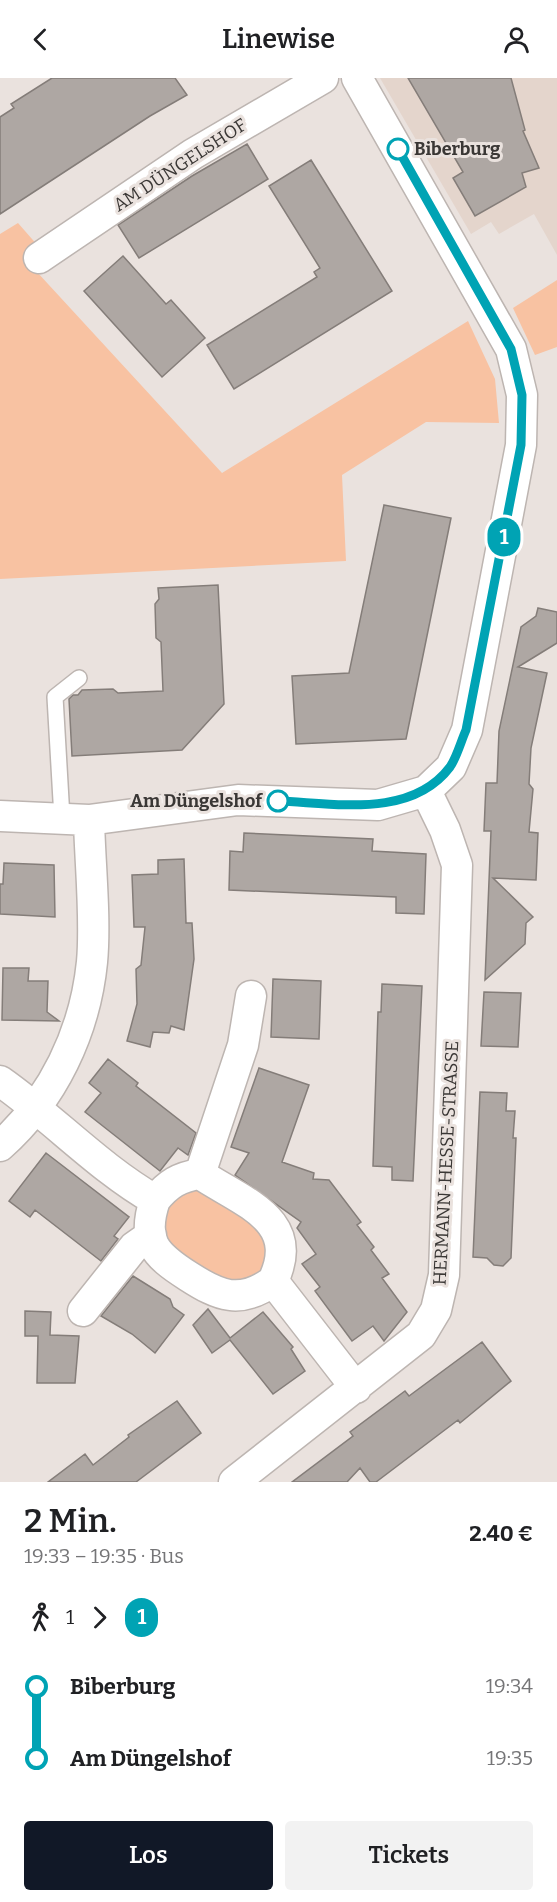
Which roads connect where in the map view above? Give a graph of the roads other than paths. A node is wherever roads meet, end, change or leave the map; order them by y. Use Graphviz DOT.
graph roads {
  1 [pos="323,78"];
  2 [pos="357,78"];
  3 [pos="39,258"];
  4 [pos="79,678"];
  5 [pos="426,791"];
  6 [pos="0,816"];
  7 [pos="75,819"];
  8 [pos="251,996"];
  9 [pos="0,1081"];
  10 [pos="36,1106"];
  11 [pos="0,1146"];
  12 [pos="200,1174"];
  13 [pos="155,1200"];
  14 [pos="151,1235"];
  15 [pos="273,1281"];
  16 [pos="83,1311"];
  17 [pos="356,1388"];
  18 [pos="234,1482"];
  1 -- 3 [label="street, AM DÜNGELSHOF"];
  2 -- 5 [label="street"];
  4 -- 7 [label="lane"];
  5 -- 7 [label="street"];
  5 -- 17 [label="street, HERMANN-HESSE-STRASSE"];
  6 -- 7 [label="street"];
  7 -- 10 [label="street"];
  8 -- 12 [label="street"];
  9 -- 10 [label="street"];
  10 -- 11 [label="street"];
  10 -- 13 [label="street"];
  12 -- 13 [label="street"];
  12 -- 15 [label="street"];
  13 -- 14 [label="street"];
  14 -- 15 [label="street"];
  14 -- 16 [label="street"];
  15 -- 17 [label="street"];
  17 -- 18 [label="street, HERMANN-HESSE-STRASSE"];
}
